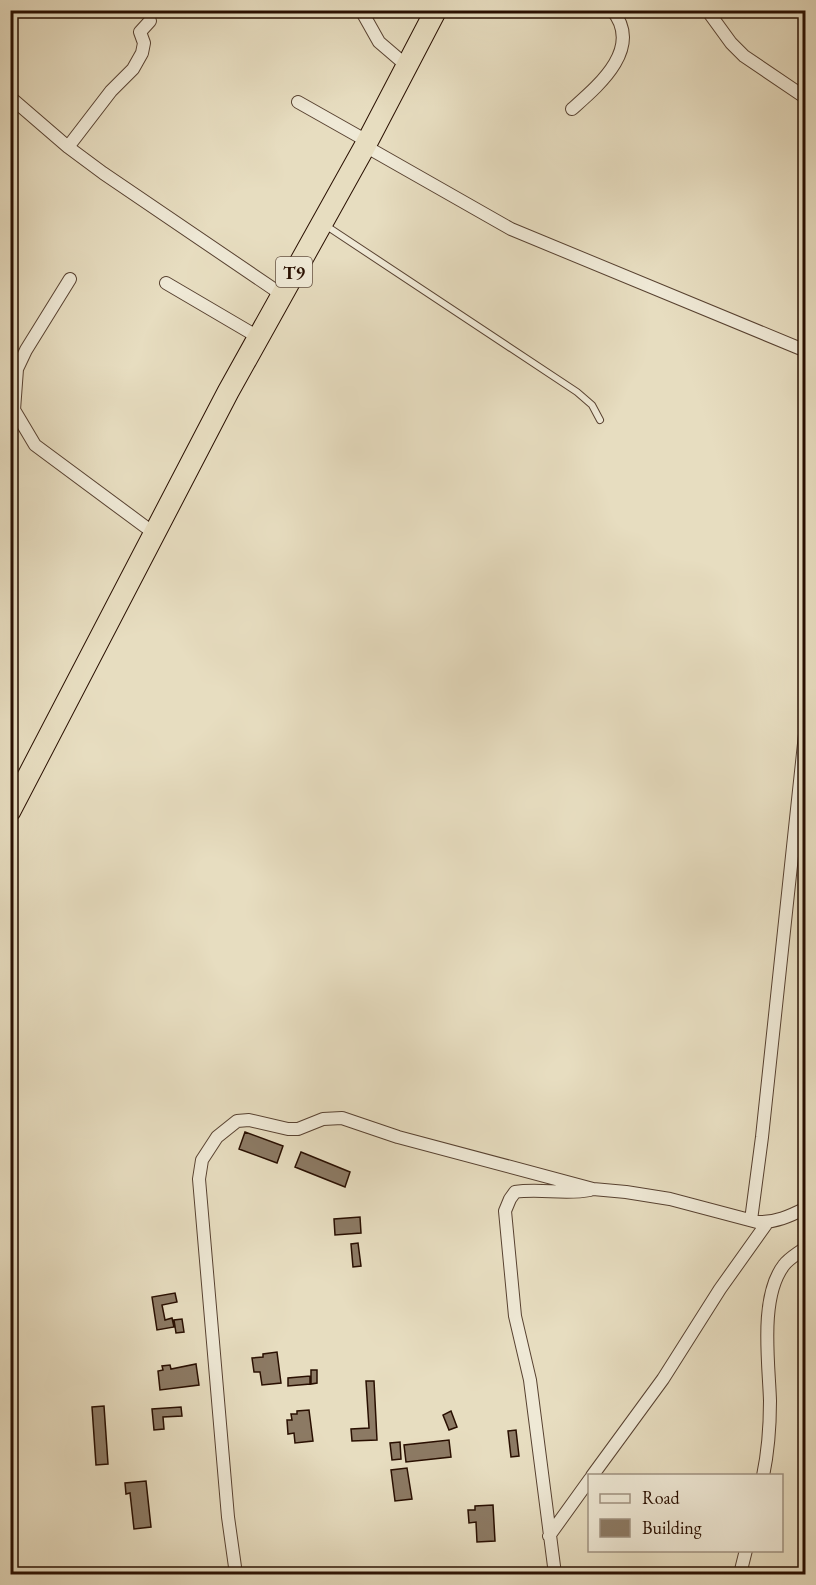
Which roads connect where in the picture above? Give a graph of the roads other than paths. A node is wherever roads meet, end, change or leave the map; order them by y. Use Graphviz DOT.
graph roads {
  1 [pos="361,10"];
  2 [pos="436,10"];
  3 [pos="612,10"];
  4 [pos="707,10"];
  5 [pos="150,21"];
  6 [pos="407,66"];
  7 [pos="10,97"];
  8 [pos="806,98"];
  9 [pos="298,102"];
  10 [pos="572,109"];
  11 [pos="366,144"];
  12 [pos="68,147"];
  13 [pos="322,223"];
  14 [pos="70,279"];
  15 [pos="166,283"];
  16 [pos="281,294"];
  17 [pos="258,338"];
  18 [pos="806,351"];
  19 [pos="12,407"];
  20 [pos="600,420"];
  21 [pos="155,534"];
  22 [pos="806,725"];
  23 [pos="10,811"];
  24 [pos="593,1189"];
  25 [pos="806,1208"];
  26 [pos="751,1220"];
  27 [pos="767,1222"];
  28 [pos="806,1247"];
  29 [pos="593,1474"];
  30 [pos="763,1474"];
  31 [pos="588,1481"];
  32 [pos="549,1536"];
  33 [pos="746,1552"];
  34 [pos="236,1575"];
  35 [pos="555,1575"];
  36 [pos="740,1575"];
  1 -- 6 [label="street"];
  2 -- 6 [label="highway, T9"];
  3 -- 10 [label="street"];
  4 -- 8 [label="street"];
  5 -- 12 [label="street"];
  6 -- 11 [label="highway, T9"];
  7 -- 12 [label="street"];
  9 -- 11 [label="street"];
  11 -- 13 [label="highway, T9"];
  11 -- 18 [label="street"];
  12 -- 16 [label="street"];
  13 -- 16 [label="highway, T9"];
  13 -- 20 [label="lane"];
  14 -- 19 [label="street"];
  15 -- 17 [label="street"];
  16 -- 17 [label="highway, T9"];
  17 -- 21 [label="highway, T9"];
  19 -- 21 [label="street"];
  21 -- 23 [label="highway, T9"];
  22 -- 26 [label="street"];
  24 -- 26 [label="street"];
  24 -- 32 [label="street"];
  24 -- 34 [label="street"];
  25 -- 27 [label="street"];
  26 -- 27 [label="street"];
  27 -- 29 [label="street"];
  28 -- 30 [label="street"];
  31 -- 32 [label="street"];
  32 -- 35 [label="street"];
  33 -- 36 [label="street"];
}
